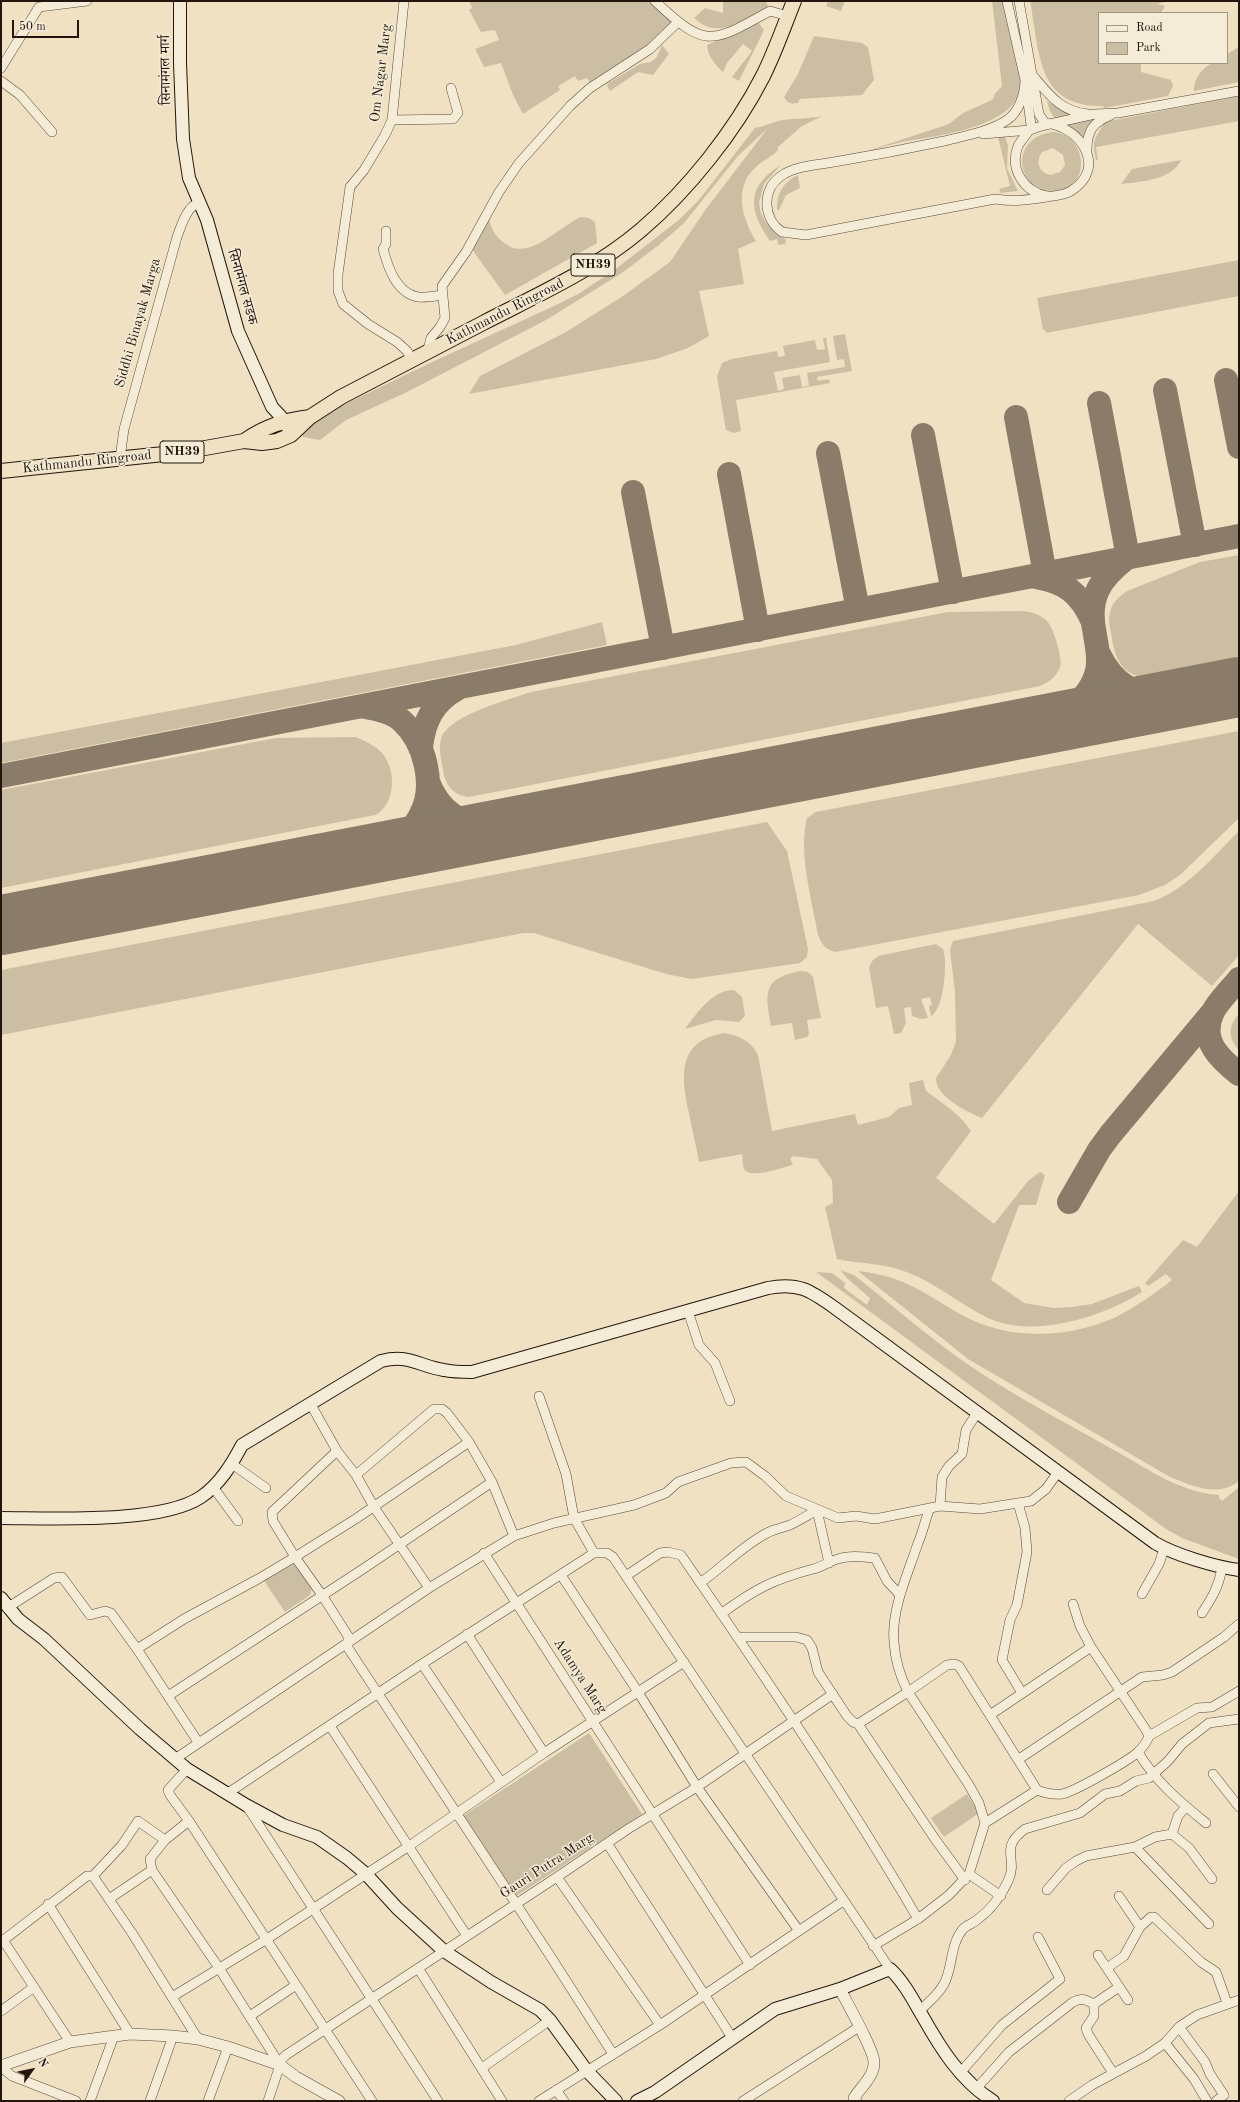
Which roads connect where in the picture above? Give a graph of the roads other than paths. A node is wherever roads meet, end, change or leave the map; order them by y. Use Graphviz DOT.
graph roads {
  1 [pos="86,1"];
  2 [pos="404,1"];
  3 [pos="655,1"];
  4 [pos="794,1"];
  5 [pos="1007,1"];
  6 [pos="1019,1"];
  7 [pos="179,2"];
  8 [pos="40,4"];
  9 [pos="788,16"];
  10 [pos="678,22"];
  11 [pos="1,68"];
  12 [pos="1029,79"];
  13 [pos="1,81"];
  14 [pos="451,88"];
  15 [pos="1239,91"];
  16 [pos="1118,113"];
  17 [pos="1095,114"];
  18 [pos="392,120"];
  19 [pos="1057,124"];
  20 [pos="1030,130"];
  21 [pos="52,132"];
  22 [pos="968,136"];
  23 [pos="183,139"];
  24 [pos="1087,152"];
  25 [pos="1049,196"];
  26 [pos="199,202"];
  27 [pos="386,231"];
  28 [pos="443,295"];
  29 [pos="427,353"];
  30 [pos="412,360"];
  31 [pos="272,407"];
  32 [pos="310,417"];
  33 [pos="285,421"];
  34 [pos="270,426"];
  35 [pos="291,435"];
  36 [pos="244,441"];
  37 [pos="277,441"];
  38 [pos="120,458"];
  39 [pos="1,471"];
  40 [pos="688,1310"];
  41 [pos="539,1396"];
  42 [pos="730,1401"];
  43 [pos="310,1403"];
  44 [pos="977,1413"];
  45 [pos="469,1442"];
  46 [pos="337,1451"];
  47 [pos="232,1464"];
  48 [pos="1058,1472"];
  49 [pos="356,1475"];
  50 [pos="492,1482"];
  51 [pos="213,1487"];
  52 [pos="266,1488"];
  53 [pos="1018,1503"];
  54 [pos="940,1506"];
  55 [pos="374,1507"];
  56 [pos="930,1508"];
  57 [pos="817,1510"];
  58 [pos="1,1518"];
  59 [pos="574,1518"];
  60 [pos="238,1521"];
  61 [pos="514,1536"];
  62 [pos="399,1544"];
  63 [pos="1164,1548"];
  64 [pos="484,1553"];
  65 [pos="594,1553"];
  66 [pos="295,1557"];
  67 [pos="829,1563"];
  68 [pos="1222,1568"];
  69 [pos="1239,1570"];
  70 [pos="560,1575"];
  71 [pos="626,1576"];
  72 [pos="700,1583"];
  73 [pos="429,1588"];
  74 [pos="1142,1594"];
  75 [pos="322,1595"];
  76 [pos="900,1595"];
  77 [pos="4,1603"];
  78 [pos="516,1603"];
  79 [pos="1073,1604"];
  80 [pos="721,1614"];
  81 [pos="1202,1614"];
  82 [pos="1239,1624"];
  83 [pos="467,1634"];
  84 [pos="736,1637"];
  85 [pos="347,1642"];
  86 [pos="1092,1646"];
  87 [pos="137,1649"];
  88 [pos="684,1662"];
  89 [pos="422,1664"];
  90 [pos="1239,1691"];
  91 [pos="638,1692"];
  92 [pos="908,1692"];
  93 [pos="1121,1692"];
  94 [pos="1022,1693"];
  95 [pos="377,1694"];
  96 [pos="833,1694"];
  97 [pos="168,1696"];
  98 [pos="990,1715"];
  99 [pos="1239,1719"];
  100 [pos="593,1721"];
  101 [pos="793,1721"];
  102 [pos="858,1724"];
  103 [pos="330,1726"];
  104 [pos="1149,1736"];
  105 [pos="198,1742"];
  106 [pos="1138,1752"];
  107 [pos="544,1753"];
  108 [pos="745,1754"];
  109 [pos="175,1759"];
  110 [pos="1019,1759"];
  111 [pos="187,1769"];
  112 [pos="1213,1774"];
  113 [pos="1154,1775"];
  114 [pos="501,1782"];
  115 [pos="697,1787"];
  116 [pos="1037,1790"];
  117 [pos="228,1794"];
  118 [pos="246,1805"];
  119 [pos="1186,1807"];
  120 [pos="1239,1807"];
  121 [pos="653,1813"];
  122 [pos="455,1814"];
  123 [pos="189,1821"];
  124 [pos="985,1823"];
  125 [pos="1206,1823"];
  126 [pos="1172,1834"];
  127 [pos="165,1840"];
  128 [pos="608,1843"];
  129 [pos="409,1846"];
  130 [pos="1135,1847"];
  131 [pos="152,1870"];
  132 [pos="366,1874"];
  133 [pos="93,1876"];
  134 [pos="557,1877"];
  135 [pos="967,1877"];
  136 [pos="1212,1879"];
  137 [pos="1047,1890"];
  138 [pos="1001,1896"];
  139 [pos="1119,1896"];
  140 [pos="109,1899"];
  141 [pos="843,1901"];
  142 [pos="48,1904"];
  143 [pos="515,1904"];
  144 [pos="313,1909"];
  145 [pos="918,1919"];
  146 [pos="1209,1924"];
  147 [pos="1140,1927"];
  148 [pos="799,1931"];
  149 [pos="467,1936"];
  150 [pos="1038,1938"];
  151 [pos="267,1939"];
  152 [pos="2,1941"];
  153 [pos="873,1946"];
  154 [pos="444,1951"];
  155 [pos="1098,1955"];
  156 [pos="750,1965"];
  157 [pos="219,1968"];
  158 [pos="418,1968"];
  159 [pos="1107,1968"];
  160 [pos="890,1969"];
  161 [pos="296,1985"];
  162 [pos="34,1987"];
  163 [pos="1119,1987"];
  164 [pos="840,1989"];
  165 [pos="705,1995"];
  166 [pos="172,1997"];
  167 [pos="370,1999"];
  168 [pos="1128,2000"];
  169 [pos="1239,2000"];
  170 [pos="1227,2003"];
  171 [pos="1094,2004"];
  172 [pos="919,2010"];
  173 [pos="1,2011"];
  174 [pos="250,2016"];
  175 [pos="550,2020"];
  176 [pos="660,2025"];
  177 [pos="859,2027"];
  178 [pos="1179,2027"];
  179 [pos="325,2029"];
  180 [pos="130,2034"];
  181 [pos="114,2036"];
  182 [pos="174,2036"];
  183 [pos="733,2038"];
  184 [pos="198,2039"];
  185 [pos="70,2042"];
  186 [pos="1165,2043"];
  187 [pos="228,2047"];
  188 [pos="613,2054"];
  189 [pos="280,2065"];
  190 [pos="1,2066"];
  191 [pos="482,2068"];
  192 [pos="587,2071"];
  193 [pos="960,2073"];
  194 [pos="1113,2073"];
  195 [pos="976,2089"];
  196 [pos="556,2090"];
  197 [pos="853,2100"];
  198 [pos="76,2101"];
  199 [pos="90,2101"];
  200 [pos="150,2101"];
  201 [pos="208,2101"];
  202 [pos="268,2101"];
  203 [pos="338,2101"];
  204 [pos="372,2101"];
  205 [pos="438,2101"];
  206 [pos="502,2101"];
  207 [pos="539,2101"];
  208 [pos="564,2101"];
  209 [pos="616,2101"];
  210 [pos="638,2101"];
  211 [pos="743,2101"];
  212 [pos="993,2101"];
  213 [pos="1069,2101"];
  214 [pos="1207,2101"];
  215 [pos="1216,2101"];
  1 -- 8 [label="street"];
  2 -- 18 [label="street, Om Nagar Marg"];
  3 -- 10 [label="street"];
  4 -- 9 [label="highway, Kathmandu Ringroad / NH39"];
  5 -- 12 [label="street"];
  6 -- 12 [label="street"];
  7 -- 23 [label="main road, सिनामंगल मार्ग"];
  8 -- 11 [label="street"];
  9 -- 10 [label="street"];
  9 -- 29 [label="highway, Kathmandu Ringroad / NH39"];
  10 -- 28 [label="street"];
  12 -- 17 [label="street"];
  12 -- 19 [label="street"];
  12 -- 20 [label="street"];
  12 -- 22 [label="street"];
  13 -- 21 [label="street"];
  14 -- 18 [label="street"];
  15 -- 16 [label="street"];
  16 -- 17 [label="street"];
  16 -- 24 [label="street"];
  17 -- 19 [label="street"];
  18 -- 30 [label="street, Om Nagar Marg"];
  19 -- 20 [label="street"];
  19 -- 24 [label="street"];
  20 -- 22 [label="street"];
  20 -- 25 [label="street"];
  22 -- 25 [label="street"];
  23 -- 26 [label="main road, सिनामंगल सडक"];
  24 -- 25 [label="street"];
  26 -- 31 [label="main road, सिनामंगल सडक"];
  26 -- 38 [label="street, Siddhi Binayak Marga"];
  27 -- 28 [label="street"];
  28 -- 29 [label="street"];
  29 -- 30 [label="highway, Kathmandu Ringroad / NH39"];
  30 -- 32 [label="highway, Kathmandu Ringroad / NH39"];
  31 -- 33 [label="main road, सिनामंगल सडक"];
  31 -- 34 [label="main road"];
  32 -- 33 [label="highway, Kathmandu Ringroad / NH39"];
  32 -- 35 [label="highway, Kathmandu Ringroad / NH39"];
  33 -- 34 [label="highway, Kathmandu Ringroad / NH39"];
  33 -- 35 [label="main road, सिनामंगल सडक"];
  34 -- 36 [label="highway, Kathmandu Ringroad / NH39"];
  34 -- 37 [label="main road"];
  35 -- 37 [label="highway, Kathmandu Ringroad / NH39"];
  36 -- 37 [label="highway, Kathmandu Ringroad / NH39"];
  36 -- 38 [label="highway, Kathmandu Ringroad / NH39"];
  38 -- 39 [label="highway, Kathmandu Ringroad / NH39"];
  40 -- 42 [label="street"];
  40 -- 43 [label="main road"];
  40 -- 44 [label="main road"];
  41 -- 59 [label="street"];
  43 -- 46 [label="street"];
  43 -- 47 [label="main road"];
  44 -- 48 [label="main road"];
  44 -- 54 [label="street"];
  45 -- 49 [label="street"];
  45 -- 50 [label="street"];
  45 -- 55 [label="street"];
  46 -- 49 [label="street"];
  46 -- 66 [label="street"];
  47 -- 51 [label="main road"];
  47 -- 52 [label="street"];
  48 -- 53 [label="street"];
  48 -- 63 [label="main road"];
  49 -- 55 [label="street"];
  50 -- 61 [label="street"];
  50 -- 62 [label="street"];
  51 -- 58 [label="main road"];
  51 -- 60 [label="street"];
  53 -- 54 [label="street"];
  53 -- 94 [label="street"];
  54 -- 56 [label="street"];
  55 -- 62 [label="street"];
  55 -- 66 [label="street"];
  56 -- 57 [label="street"];
  56 -- 76 [label="street"];
  57 -- 59 [label="street"];
  57 -- 67 [label="street"];
  57 -- 72 [label="street"];
  59 -- 61 [label="street"];
  59 -- 65 [label="street"];
  61 -- 64 [label="street"];
  62 -- 73 [label="street"];
  62 -- 75 [label="street"];
  63 -- 68 [label="main road"];
  63 -- 74 [label="street"];
  64 -- 73 [label="street"];
  64 -- 78 [label="street, Adamya Marg"];
  65 -- 70 [label="street"];
  65 -- 71 [label="street"];
  66 -- 75 [label="street"];
  66 -- 87 [label="street"];
  67 -- 76 [label="street"];
  67 -- 80 [label="street"];
  68 -- 69 [label="main road"];
  68 -- 81 [label="street"];
  70 -- 78 [label="street"];
  70 -- 91 [label="street"];
  71 -- 72 [label="street"];
  71 -- 88 [label="street"];
  72 -- 80 [label="street"];
  73 -- 85 [label="street"];
  75 -- 85 [label="street"];
  75 -- 97 [label="street"];
  76 -- 92 [label="street"];
  77 -- 87 [label="street"];
  77 -- 109 [label="main road"];
  78 -- 83 [label="street"];
  78 -- 100 [label="street, Adamya Marg"];
  79 -- 86 [label="street"];
  80 -- 84 [label="street"];
  82 -- 93 [label="street"];
  83 -- 89 [label="street"];
  83 -- 107 [label="street"];
  84 -- 96 [label="street"];
  84 -- 101 [label="street"];
  85 -- 95 [label="street"];
  85 -- 105 [label="street"];
  86 -- 93 [label="street"];
  86 -- 94 [label="street"];
  87 -- 97 [label="street"];
  88 -- 91 [label="street"];
  88 -- 108 [label="street"];
  89 -- 95 [label="street"];
  89 -- 114 [label="street"];
  90 -- 104 [label="street"];
  91 -- 100 [label="street"];
  91 -- 115 [label="street"];
  92 -- 98 [label="street"];
  92 -- 102 [label="street"];
  92 -- 124 [label="street"];
  93 -- 104 [label="street"];
  93 -- 110 [label="street"];
  94 -- 98 [label="street"];
  95 -- 103 [label="street"];
  95 -- 122 [label="street"];
  96 -- 101 [label="street, Gauri Putra Marg"];
  96 -- 102 [label="street"];
  97 -- 105 [label="street"];
  98 -- 110 [label="street"];
  99 -- 113 [label="street"];
  100 -- 107 [label="street"];
  100 -- 121 [label="street, Adamya Marg"];
  101 -- 108 [label="street, Gauri Putra Marg"];
  101 -- 145 [label="street"];
  102 -- 135 [label="street"];
  103 -- 117 [label="street"];
  103 -- 129 [label="street"];
  104 -- 106 [label="street"];
  105 -- 109 [label="street"];
  106 -- 113 [label="street"];
  106 -- 116 [label="street"];
  107 -- 114 [label="street"];
  108 -- 115 [label="street, Gauri Putra Marg"];
  108 -- 141 [label="street"];
  109 -- 111 [label="main road"];
  110 -- 116 [label="street"];
  111 -- 117 [label="main road"];
  111 -- 123 [label="street"];
  112 -- 120 [label="street"];
  113 -- 119 [label="street"];
  113 -- 138 [label="street"];
  114 -- 122 [label="street"];
  115 -- 121 [label="street, Gauri Putra Marg"];
  115 -- 148 [label="street"];
  116 -- 124 [label="street"];
  117 -- 118 [label="main road"];
  118 -- 132 [label="main road"];
  118 -- 144 [label="street"];
  119 -- 125 [label="street"];
  119 -- 126 [label="street"];
  121 -- 128 [label="street, Gauri Putra Marg"];
  121 -- 156 [label="street, Adamya Marg"];
  122 -- 129 [label="street"];
  122 -- 143 [label="street"];
  123 -- 127 [label="street"];
  123 -- 151 [label="street"];
  124 -- 135 [label="street"];
  126 -- 130 [label="street"];
  126 -- 136 [label="street"];
  127 -- 131 [label="street"];
  127 -- 133 [label="street"];
  128 -- 134 [label="street, Gauri Putra Marg"];
  128 -- 165 [label="street"];
  129 -- 132 [label="street"];
  129 -- 149 [label="street"];
  130 -- 137 [label="street"];
  130 -- 146 [label="street"];
  131 -- 140 [label="street"];
  131 -- 157 [label="street"];
  132 -- 144 [label="street"];
  132 -- 154 [label="main road"];
  133 -- 140 [label="street"];
  133 -- 142 [label="street"];
  134 -- 143 [label="street, Gauri Putra Marg"];
  134 -- 176 [label="street"];
  135 -- 138 [label="street"];
  135 -- 145 [label="street"];
  138 -- 172 [label="street"];
  139 -- 147 [label="street"];
  140 -- 166 [label="street"];
  141 -- 148 [label="street"];
  141 -- 153 [label="street"];
  142 -- 152 [label="street"];
  142 -- 180 [label="street"];
  143 -- 149 [label="street, Gauri Putra Marg"];
  143 -- 188 [label="street"];
  144 -- 151 [label="street"];
  144 -- 167 [label="street"];
  145 -- 153 [label="street"];
  147 -- 159 [label="street"];
  147 -- 170 [label="street"];
  148 -- 156 [label="street"];
  149 -- 154 [label="street, Gauri Putra Marg"];
  150 -- 193 [label="street"];
  151 -- 157 [label="street"];
  151 -- 161 [label="street"];
  152 -- 162 [label="street"];
  153 -- 160 [label="street"];
  154 -- 158 [label="street, Gauri Putra Marg"];
  154 -- 175 [label="main road"];
  155 -- 159 [label="street"];
  156 -- 165 [label="street"];
  157 -- 166 [label="street"];
  157 -- 174 [label="street"];
  158 -- 167 [label="street, Gauri Putra Marg"];
  158 -- 191 [label="street"];
  159 -- 163 [label="street"];
  160 -- 164 [label="main road"];
  160 -- 172 [label="main road"];
  161 -- 174 [label="street"];
  161 -- 179 [label="street"];
  162 -- 173 [label="street"];
  162 -- 185 [label="street"];
  163 -- 168 [label="street"];
  163 -- 171 [label="street"];
  164 -- 177 [label="street"];
  164 -- 183 [label="main road"];
  165 -- 176 [label="street"];
  165 -- 183 [label="street"];
  166 -- 184 [label="street"];
  167 -- 179 [label="street, Gauri Putra Marg"];
  167 -- 205 [label="street"];
  169 -- 170 [label="street"];
  170 -- 178 [label="street"];
  171 -- 194 [label="street"];
  171 -- 195 [label="street"];
  172 -- 193 [label="main road"];
  174 -- 189 [label="street"];
  175 -- 191 [label="street"];
  175 -- 192 [label="main road"];
  176 -- 188 [label="street"];
  177 -- 197 [label="street"];
  177 -- 211 [label="street"];
  178 -- 186 [label="street"];
  178 -- 215 [label="street"];
  179 -- 189 [label="street, Gauri Putra Marg"];
  179 -- 204 [label="street"];
  180 -- 181 [label="street"];
  180 -- 182 [label="street"];
  181 -- 185 [label="street"];
  181 -- 199 [label="street"];
  182 -- 184 [label="street"];
  182 -- 200 [label="street"];
  183 -- 210 [label="main road"];
  184 -- 187 [label="street"];
  185 -- 190 [label="street"];
  186 -- 194 [label="street"];
  186 -- 214 [label="street"];
  187 -- 189 [label="street"];
  187 -- 201 [label="street"];
  188 -- 192 [label="street"];
  189 -- 202 [label="street"];
  189 -- 203 [label="street"];
  190 -- 198 [label="street"];
  191 -- 206 [label="street"];
  192 -- 196 [label="street"];
  192 -- 209 [label="main road"];
  193 -- 195 [label="main road"];
  194 -- 213 [label="street"];
  195 -- 212 [label="main road"];
  196 -- 207 [label="street"];
  196 -- 208 [label="street"];
}
